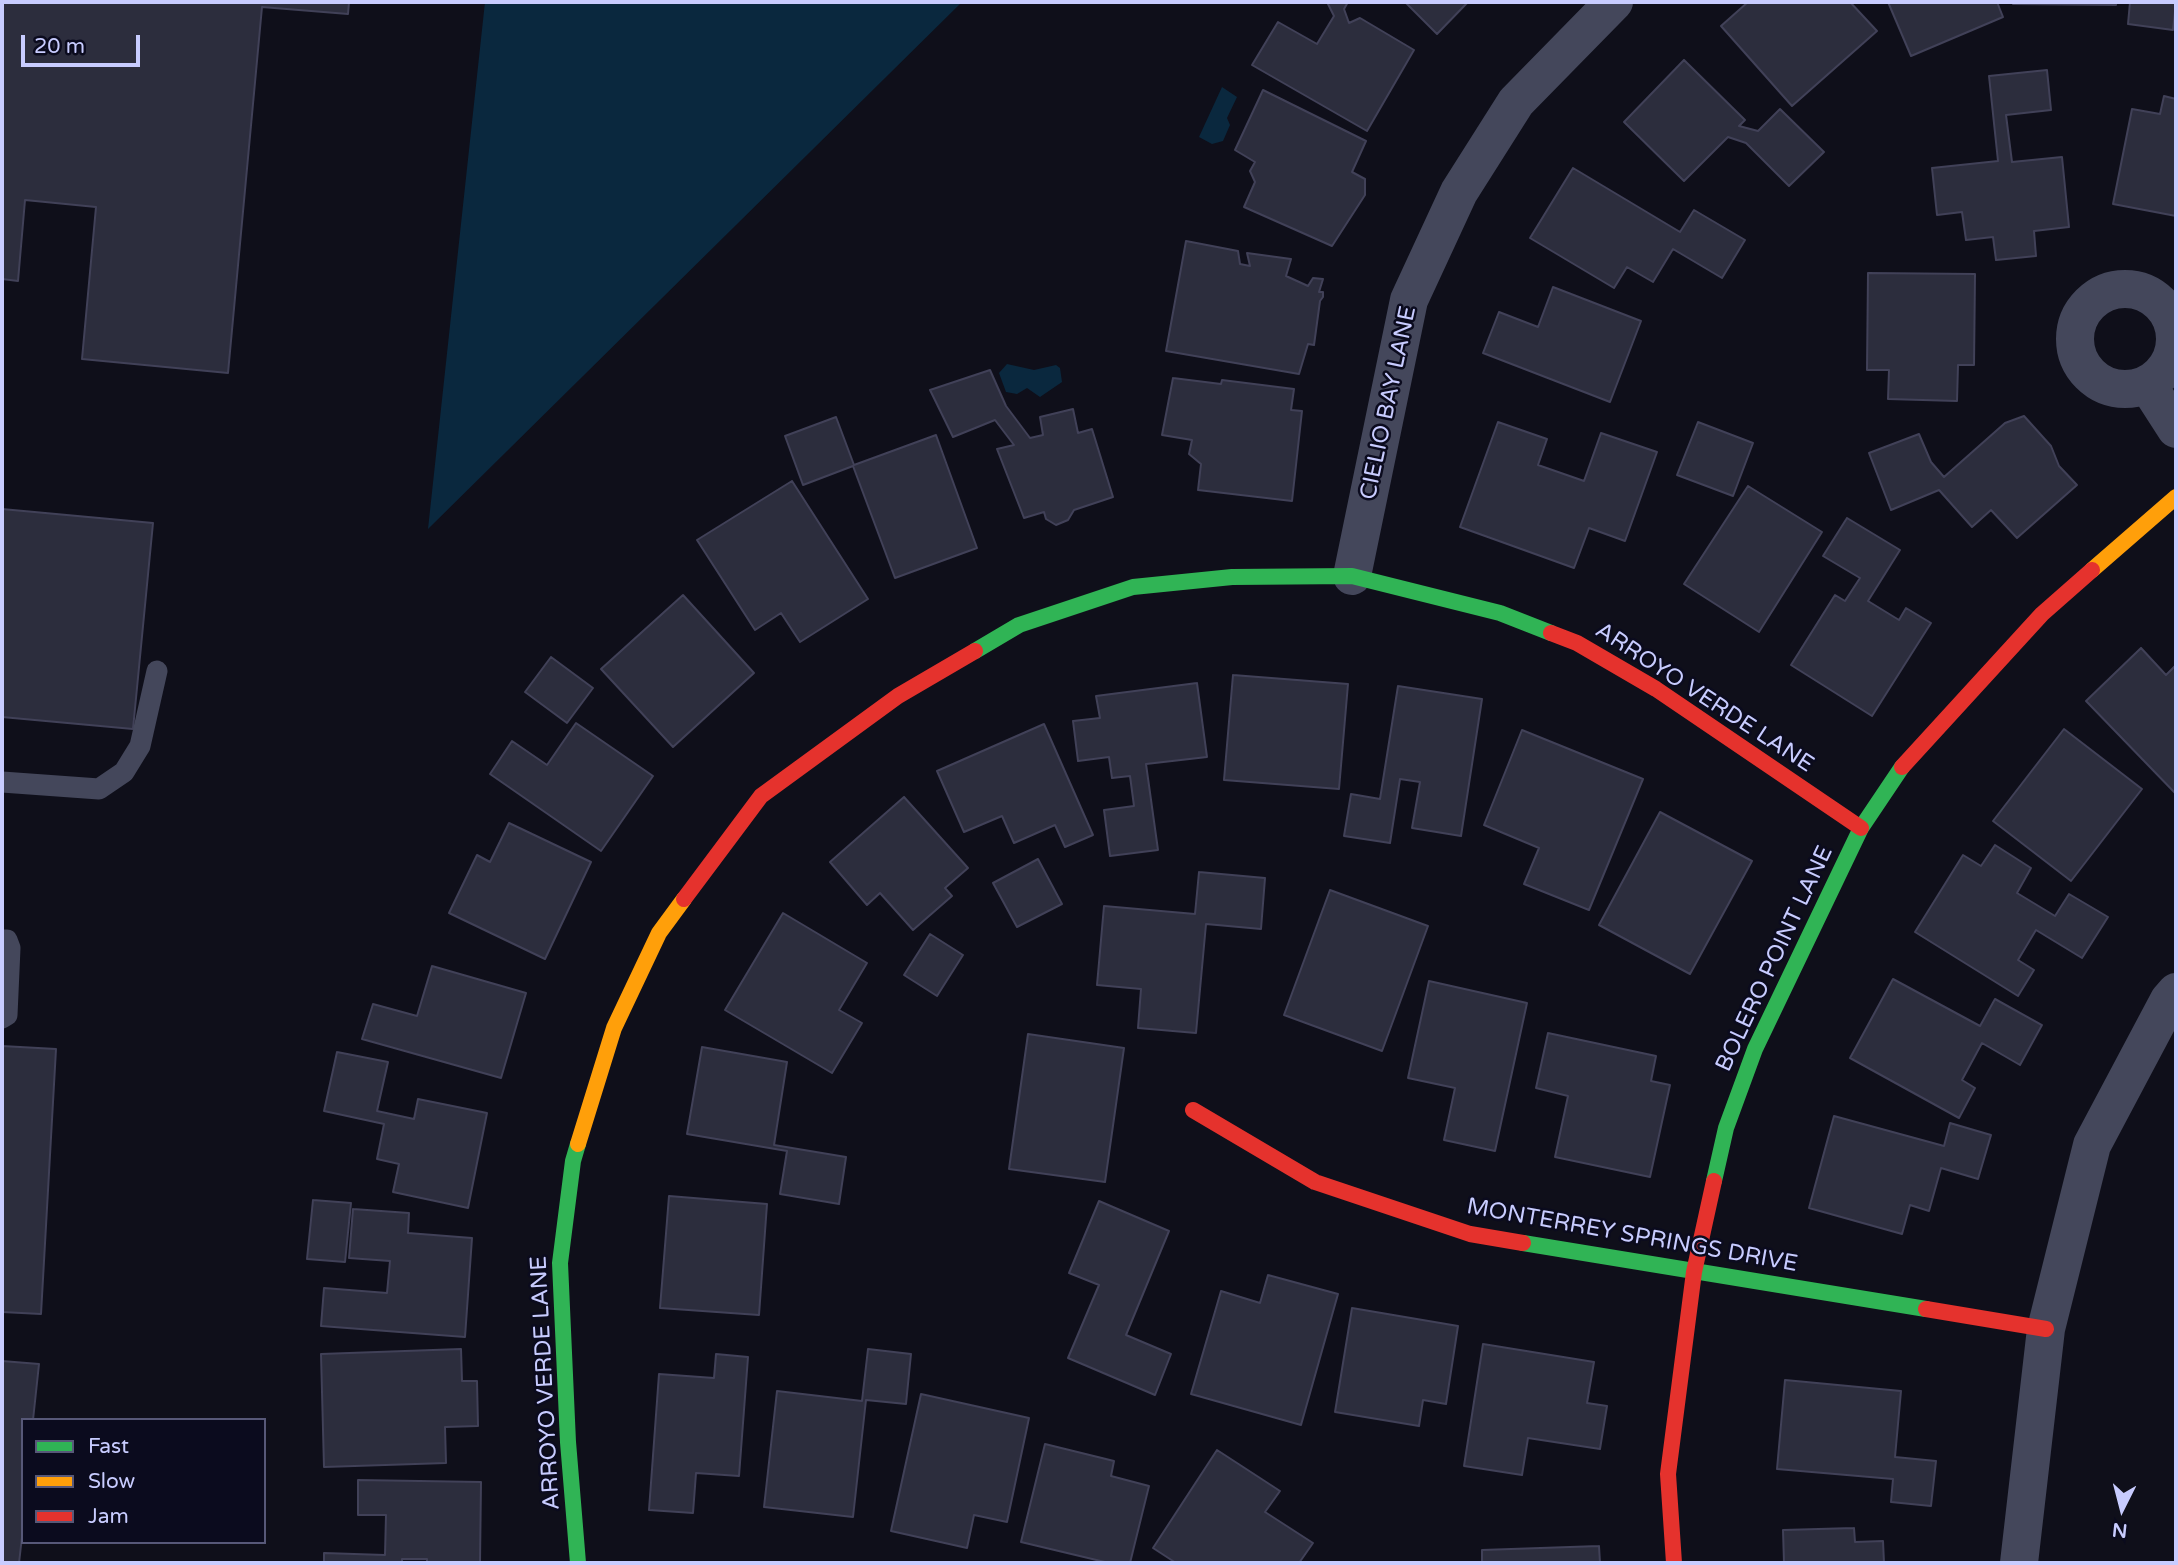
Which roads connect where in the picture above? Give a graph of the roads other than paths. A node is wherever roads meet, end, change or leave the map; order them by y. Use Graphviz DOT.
graph roads {
  1 [pos="1614,2"];
  2 [pos="2147,384"];
  3 [pos="2176,429"];
  4 [pos="2176,497"];
  5 [pos="1352,576"];
  6 [pos="157,671"];
  7 [pos="2,782"];
  8 [pos="1861,828"];
  9 [pos="2,940"];
  10 [pos="2176,992"];
  11 [pos="2,1018"];
  12 [pos="1193,1110"];
  13 [pos="1694,1272"];
  14 [pos="2046,1329"];
  15 [pos="578,1563"];
  16 [pos="1674,1563"];
  17 [pos="2019,1563"];
  1 -- 5 [label="street, CIELIO BAY LANE"];
  2 -- 3 [label="street"];
  4 -- 8 [label="street, BOLERO POINT LANE"];
  5 -- 8 [label="street, ARROYO VERDE LANE"];
  5 -- 15 [label="street, ARROYO VERDE LANE"];
  6 -- 7 [label="lane"];
  8 -- 13 [label="street, BOLERO POINT LANE"];
  9 -- 11 [label="lane"];
  10 -- 14 [label="street"];
  12 -- 13 [label="street, MONTERREY SPRINGS DRIVE"];
  13 -- 14 [label="street, MONTERREY SPRINGS DRIVE"];
  13 -- 16 [label="street, BOLERO POINT LANE"];
  14 -- 17 [label="street"];
}
